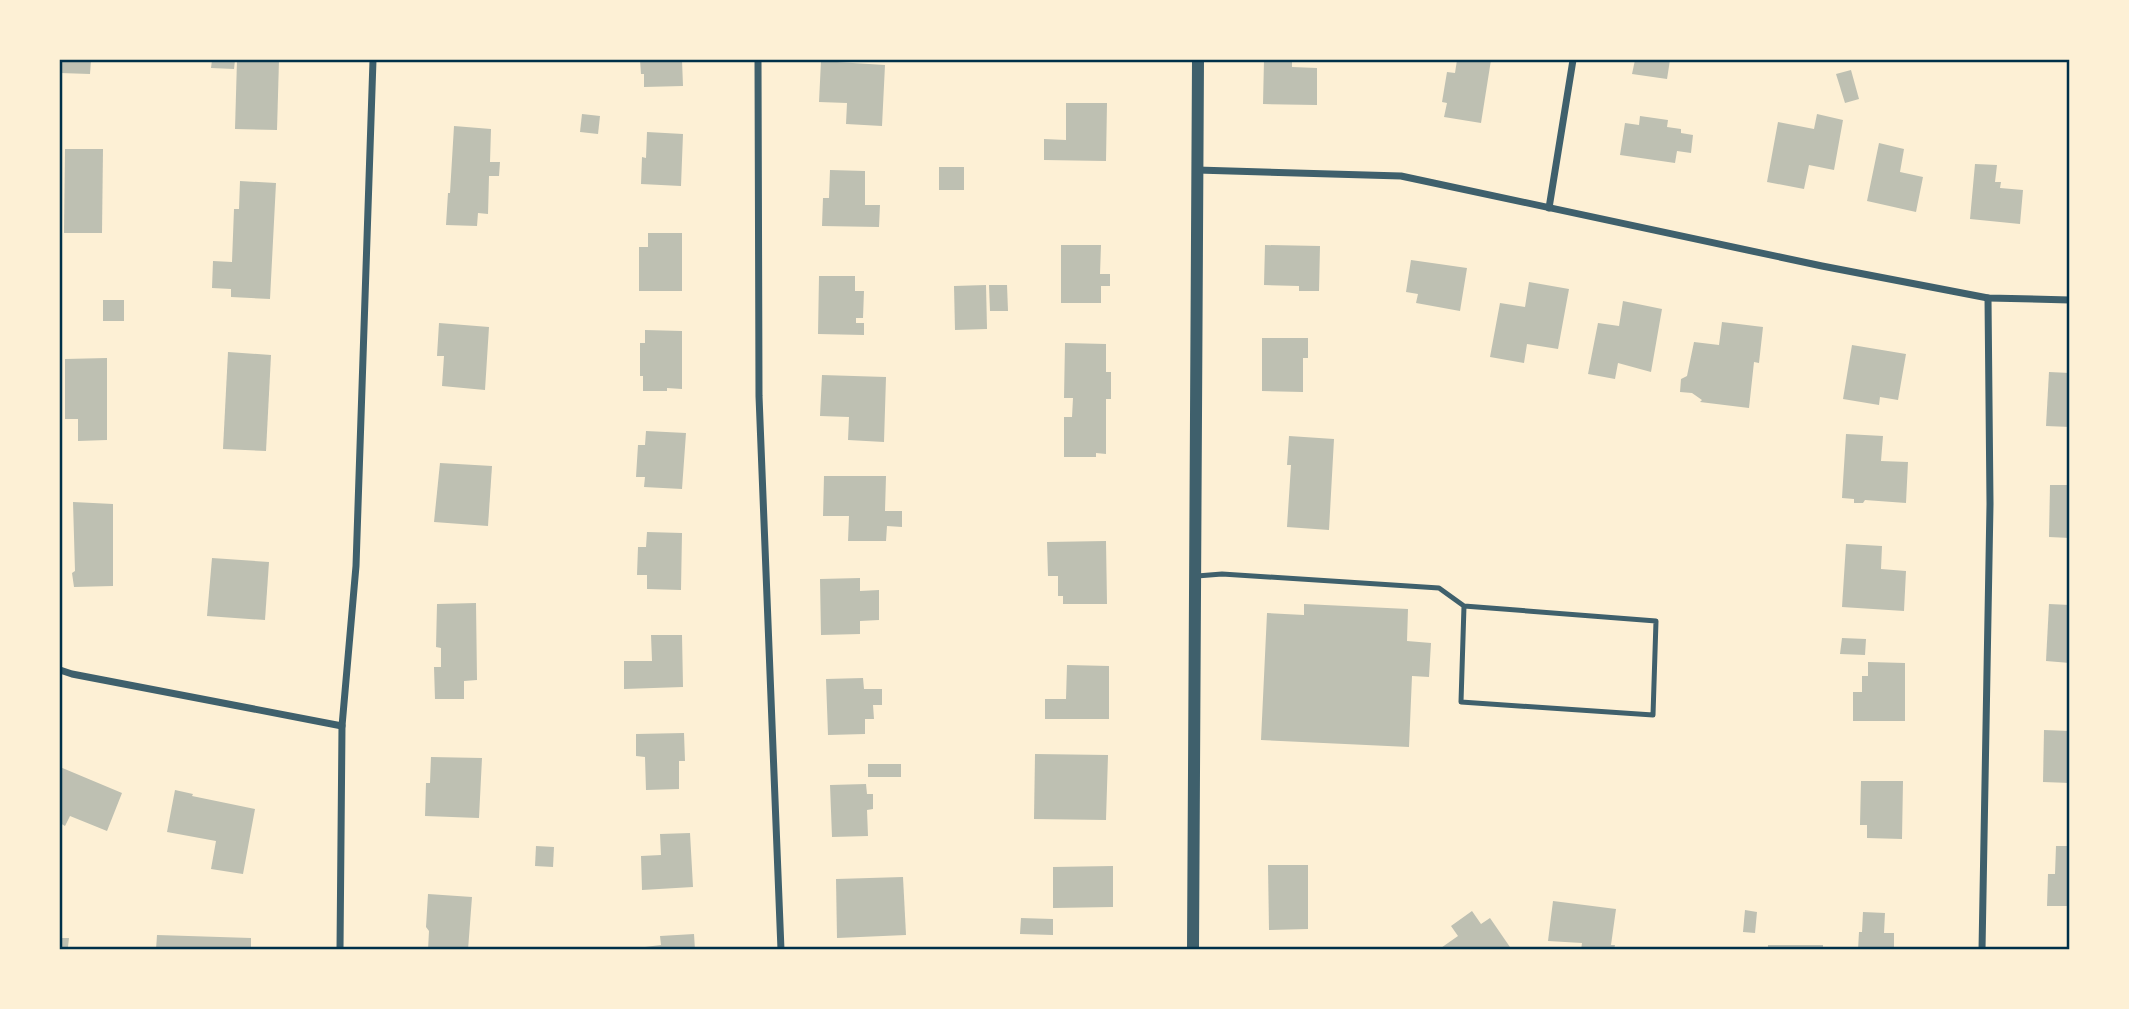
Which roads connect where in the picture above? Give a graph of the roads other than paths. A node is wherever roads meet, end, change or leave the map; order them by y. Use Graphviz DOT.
graph roads {
  1 [pos="373,60"];
  2 [pos="758,60"];
  3 [pos="1198,60"];
  4 [pos="1573,60"];
  5 [pos="1196,170"];
  6 [pos="1549,208"];
  7 [pos="1988,298"];
  8 [pos="2070,300"];
  9 [pos="1194,576"];
  10 [pos="1464,606"];
  11 [pos="60,670"];
  12 [pos="342,726"];
  13 [pos="340,950"];
  14 [pos="781,950"];
  15 [pos="1193,950"];
  16 [pos="1982,950"];
  1 -- 12 [label="street"];
  2 -- 14 [label="street"];
  3 -- 5 [label="street"];
  4 -- 6 [label="street"];
  5 -- 6 [label="street"];
  5 -- 9 [label="street"];
  6 -- 7 [label="street"];
  7 -- 8 [label="street"];
  7 -- 16 [label="street"];
  9 -- 10 [label="lane"];
  9 -- 15 [label="street"];
  10 -- 10 [label="lane"];
  11 -- 12 [label="street"];
  12 -- 13 [label="street"];
}
